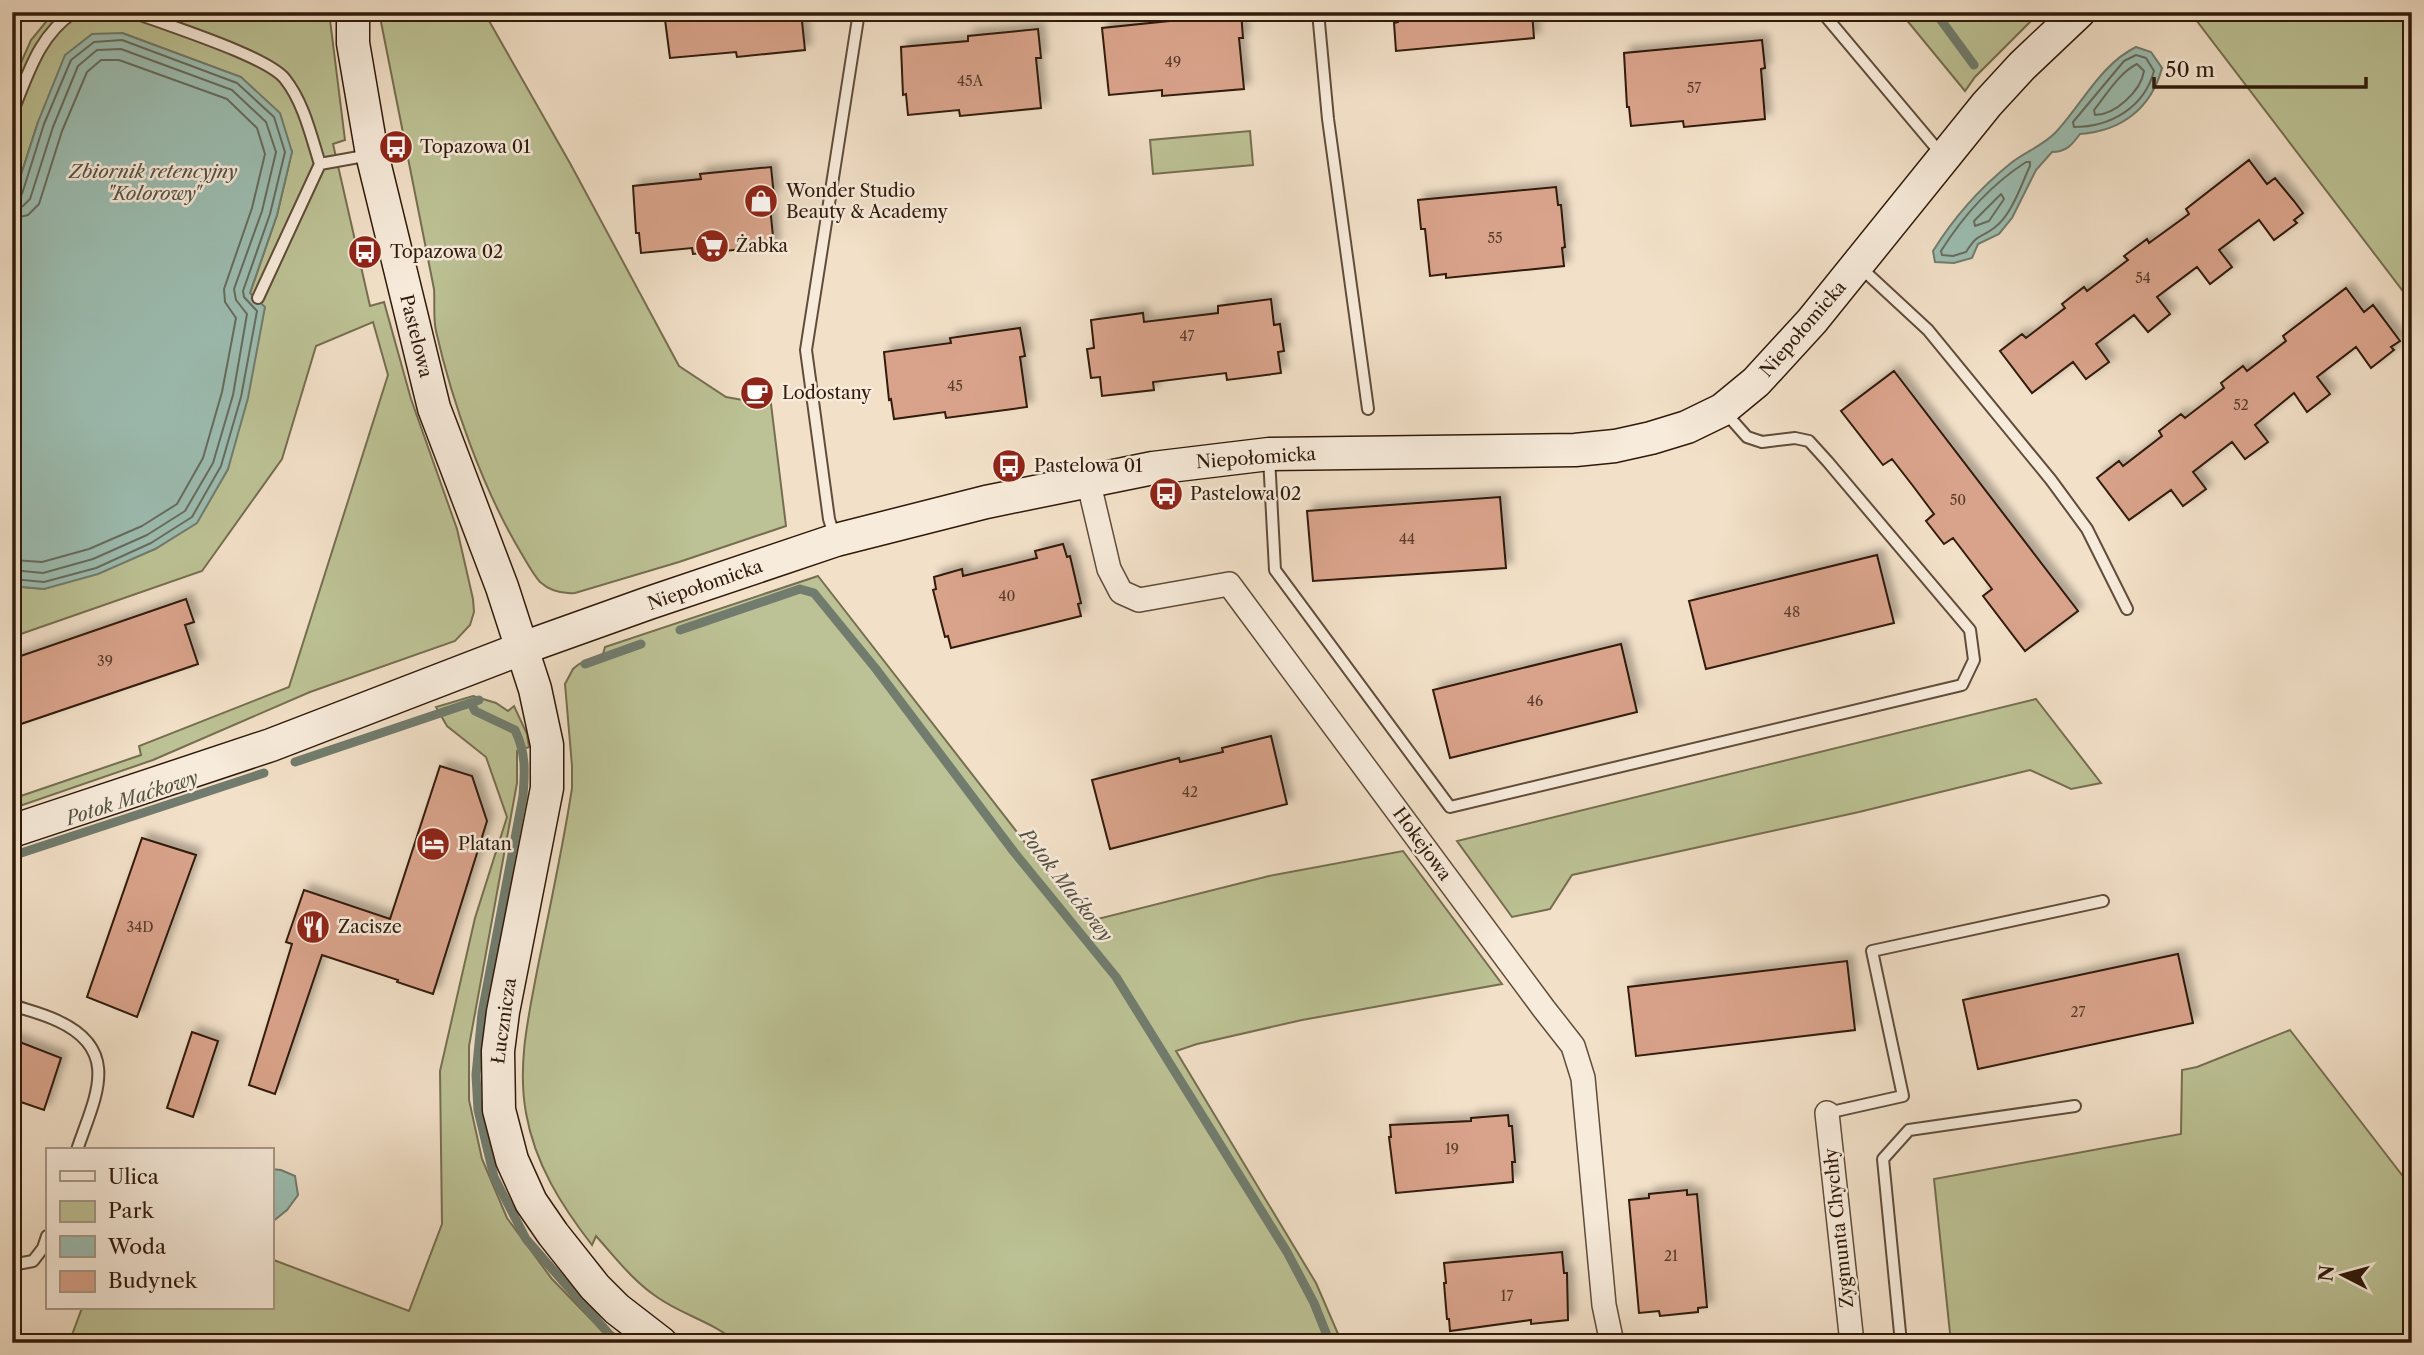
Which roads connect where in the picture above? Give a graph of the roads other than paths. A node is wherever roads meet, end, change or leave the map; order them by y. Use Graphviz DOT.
graph roads {
  1 [pos="74,12"];
  2 [pos="133,12"];
  3 [pos="353,12"];
  4 [pos="859,12"];
  5 [pos="1318,12"];
  6 [pos="1822,12"];
  7 [pos="2079,12"];
  8 [pos="12,113"];
  9 [pos="372,154"];
  10 [pos="1945,157"];
  11 [pos="320,164"];
  12 [pos="1858,265"];
  13 [pos="258,298"];
  14 [pos="1368,409"];
  15 [pos="1722,410"];
  16 [pos="1269,454"];
  17 [pos="1088,481"];
  18 [pos="836,540"];
  19 [pos="2127,609"];
  20 [pos="523,648"];
  21 [pos="12,831"];
  22 [pos="2103,901"];
  23 [pos="12,1005"];
  24 [pos="2075,1106"];
  25 [pos="1827,1113"];
  26 [pos="78,1148"];
  27 [pos="46,1239"];
  28 [pos="12,1262"];
  29 [pos="661,1343"];
  30 [pos="1612,1343"];
  31 [pos="1852,1343"];
  32 [pos="1901,1343"];
  1 -- 8 [label="lane"];
  2 -- 11 [label="lane"];
  3 -- 9 [label="main road, Pastelowa"];
  4 -- 18 [label="lane"];
  5 -- 14 [label="lane"];
  6 -- 10 [label="lane"];
  7 -- 10 [label="main road, Niepołomicka"];
  9 -- 11 [label="lane"];
  9 -- 20 [label="main road, Pastelowa"];
  10 -- 12 [label="main road, Niepołomicka"];
  11 -- 13 [label="lane"];
  12 -- 15 [label="main road, Niepołomicka"];
  12 -- 19 [label="lane"];
  15 -- 16 [label="main road, Niepołomicka"];
  15 -- 16 [label="lane"];
  16 -- 17 [label="main road, Niepołomicka"];
  17 -- 18 [label="main road, Niepołomicka"];
  17 -- 30 [label="street, Hokejowa"];
  18 -- 20 [label="main road, Niepołomicka"];
  20 -- 21 [label="main road, Niepołomicka"];
  20 -- 29 [label="main road, Łucznicza"];
  22 -- 25 [label="lane"];
  23 -- 26 [label="lane"];
  24 -- 32 [label="lane"];
  25 -- 31 [label="street, Zygmunta Chychły"];
  27 -- 28 [label="lane"];
}
